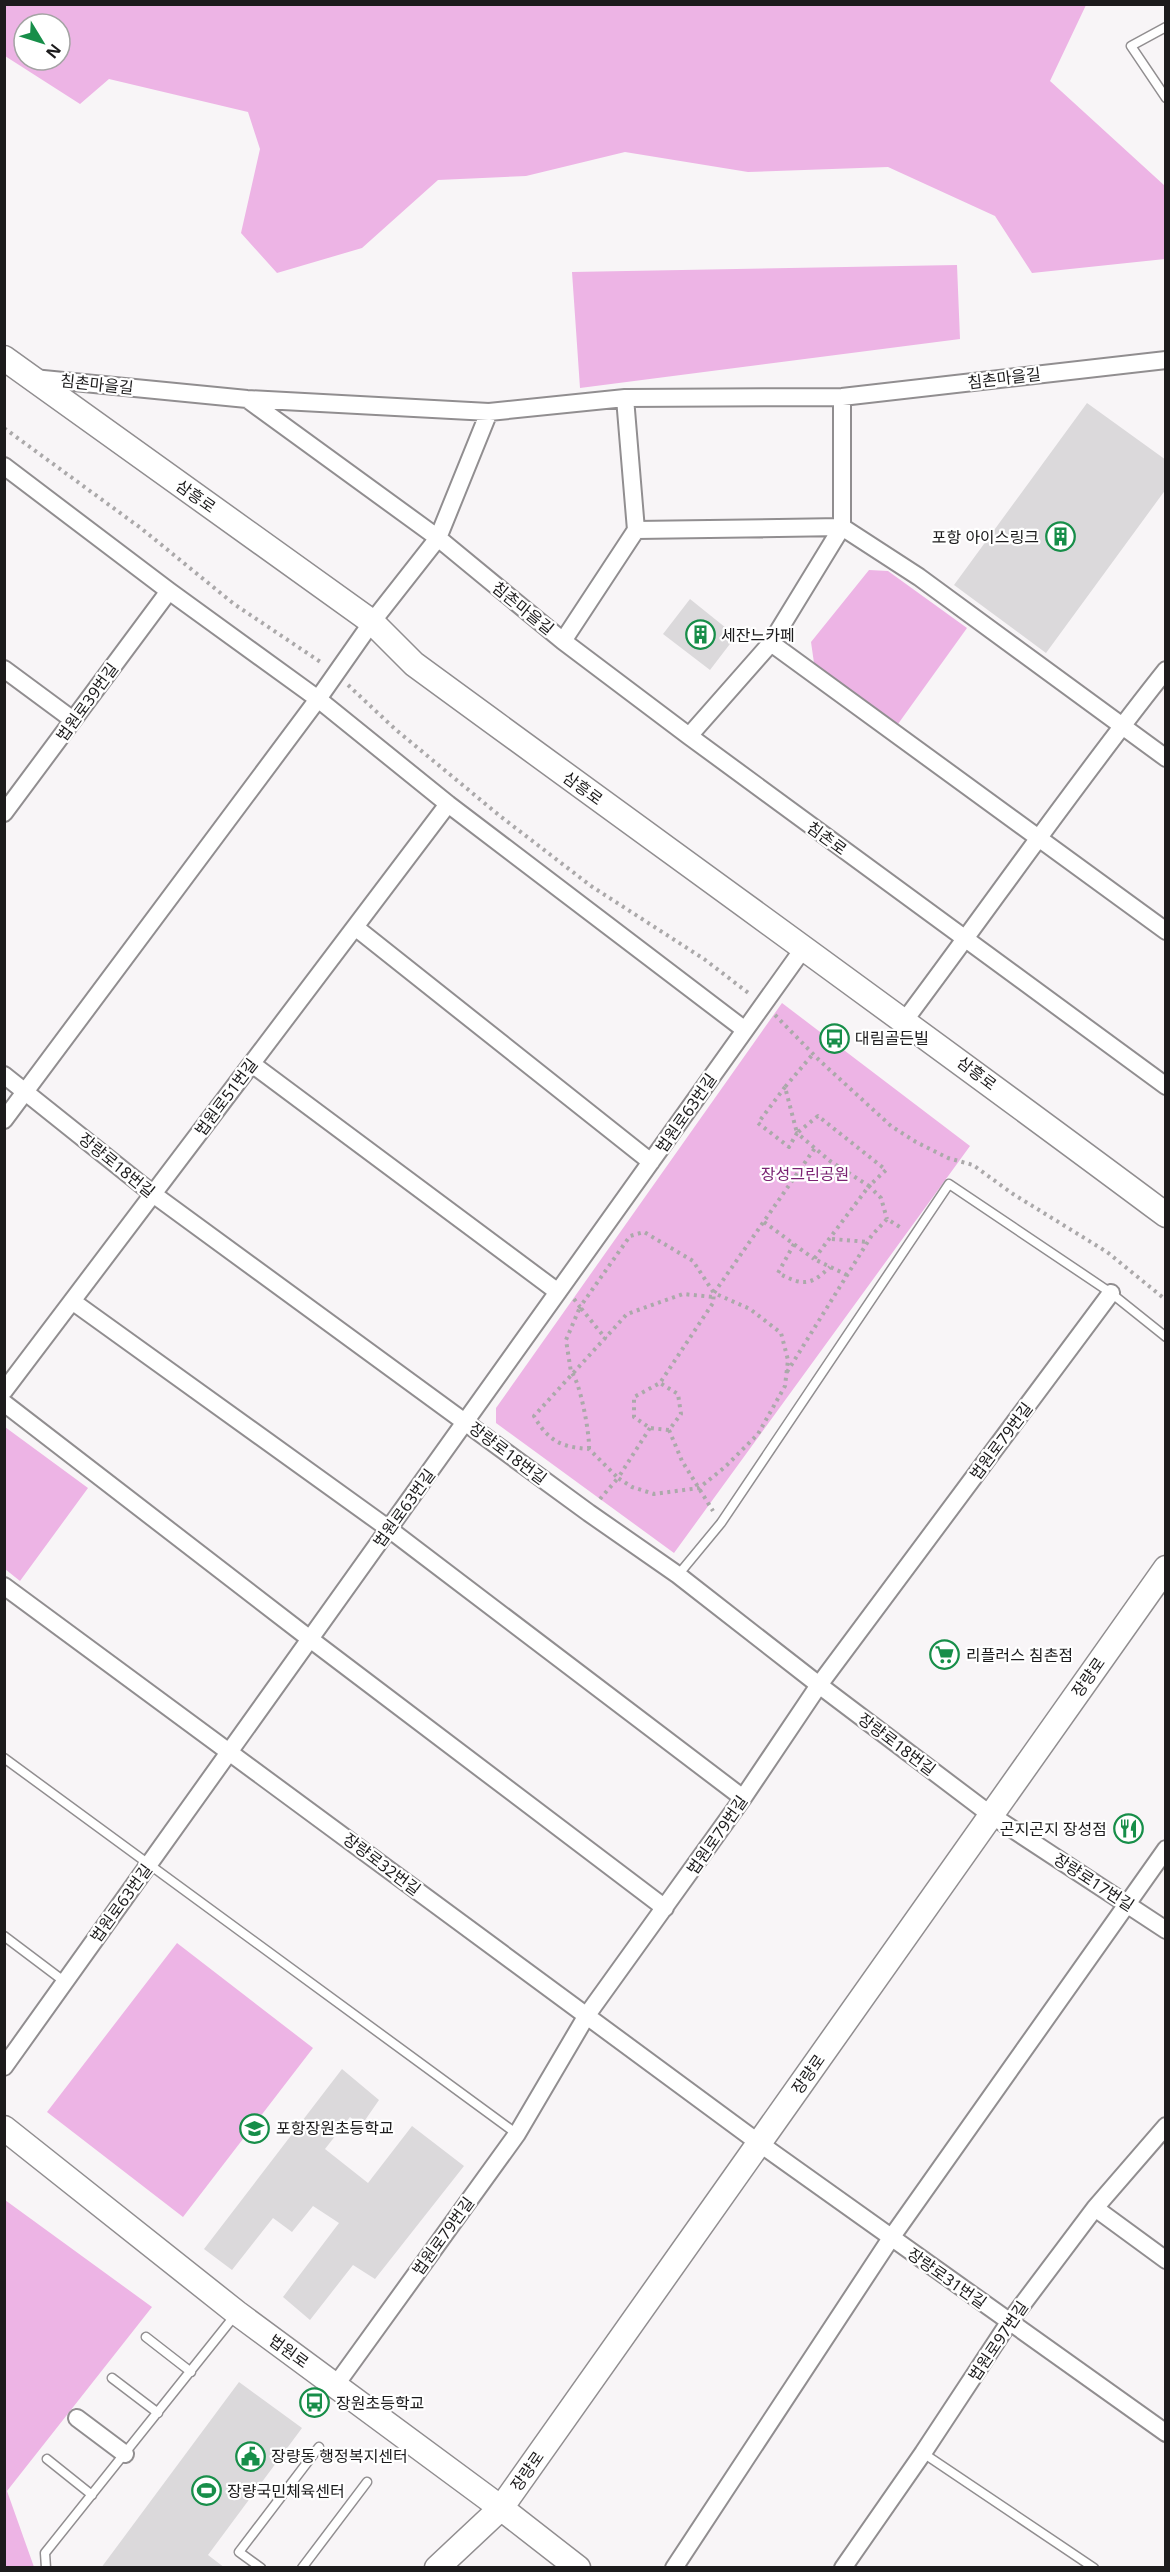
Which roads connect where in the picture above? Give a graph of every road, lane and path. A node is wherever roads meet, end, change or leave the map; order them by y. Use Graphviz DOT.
graph roads {
  1 [pos="1166,27"];
  2 [pos="1166,98"];
  3 [pos="4,358"];
  4 [pos="1166,360"];
  5 [pos="29,377"];
  6 [pos="842,397"];
  7 [pos="625,398"];
  8 [pos="248,399"];
  9 [pos="489,412"];
  10 [pos="4,428"];
  11 [pos="4,466"];
  12 [pos="842,528"];
  13 [pos="636,530"];
  14 [pos="438,538"];
  15 [pos="169,591"];
  16 [pos="372,622"];
  17 [pos="563,641"];
  18 [pos="771,643"];
  19 [pos="4,669"];
  20 [pos="1166,670"];
  21 [pos="335,672"];
  22 [pos="318,699"];
  23 [pos="73,720"];
  24 [pos="1122,725"];
  25 [pos="689,736"];
  26 [pos="1166,758"];
  27 [pos="448,804"];
  28 [pos="4,813"];
  29 [pos="1037,837"];
  30 [pos="355,927"];
  31 [pos="1166,931"];
  32 [pos="966,939"];
  33 [pos="803,949"];
  34 [pos="764,1004"];
  35 [pos="905,1020"];
  36 [pos="745,1030"];
  37 [pos="813,1054"];
  38 [pos="252,1064"];
  39 [pos="4,1075"];
  40 [pos="1166,1086"];
  41 [pos="785,1087"];
  42 [pos="26,1091"];
  43 [pos="4,1120"];
  44 [pos="797,1134"];
  45 [pos="815,1148"];
  46 [pos="651,1162"];
  47 [pos="869,1186"];
  48 [pos="153,1194"];
  49 [pos="1166,1215"];
  50 [pos="887,1219"];
  51 [pos="764,1222"];
  52 [pos="914,1236"];
  53 [pos="831,1239"];
  54 [pos="868,1242"];
  55 [pos="794,1244"];
  56 [pos="814,1260"];
  57 [pos="830,1267"];
  58 [pos="847,1275"];
  59 [pos="558,1292"];
  60 [pos="1111,1293"];
  61 [pos="714,1295"];
  62 [pos="1166,1300"];
  63 [pos="72,1301"];
  64 [pos="580,1307"];
  65 [pos="1166,1336"];
  66 [pos="606,1339"];
  67 [pos="787,1373"];
  68 [pos="574,1375"];
  69 [pos="660,1383"];
  70 [pos="4,1391"];
  71 [pos="4,1403"];
  72 [pos="466,1421"];
  73 [pos="650,1428"];
  74 [pos="669,1430"];
  75 [pos="589,1449"];
  76 [pos="618,1478"];
  77 [pos="699,1488"];
  78 [pos="589,1513"];
  79 [pos="721,1523"];
  80 [pos="388,1529"];
  81 [pos="1166,1568"];
  82 [pos="678,1575"];
  83 [pos="4,1586"];
  84 [pos="310,1639"];
  85 [pos="819,1685"];
  86 [pos="230,1751"];
  87 [pos="4,1758"];
  88 [pos="743,1798"];
  89 [pos="991,1815"];
  90 [pos="1166,1848"];
  91 [pos="150,1863"];
  92 [pos="1127,1903"];
  93 [pos="666,1908"];
  94 [pos="1166,1930"];
  95 [pos="4,1936"];
  96 [pos="65,1983"];
  97 [pos="587,2015"];
  98 [pos="4,2067"];
  99 [pos="1166,2126"];
  100 [pos="4,2128"];
  101 [pos="516,2134"];
  102 [pos="759,2143"];
  103 [pos="1095,2208"];
  104 [pos="891,2238"];
  105 [pos="1166,2260"];
  106 [pos="237,2313"];
  107 [pos="1010,2321"];
  108 [pos="146,2337"];
  109 [pos="191,2372"];
  110 [pos="112,2378"];
  111 [pos="335,2386"];
  112 [pos="158,2413"];
  113 [pos="77,2418"];
  114 [pos="1166,2433"];
  115 [pos="319,2447"];
  116 [pos="923,2453"];
  117 [pos="125,2454"];
  118 [pos="47,2459"];
  119 [pos="367,2481"];
  120 [pos="92,2495"];
  121 [pos="501,2508"];
  122 [pos="46,2568"];
  123 [pos="261,2568"];
  124 [pos="302,2568"];
  125 [pos="436,2568"];
  126 [pos="578,2568"];
  127 [pos="674,2568"];
  128 [pos="843,2568"];
  129 [pos="1094,2568"];
  1 -- 2 [label="lane"];
  3 -- 5 [label="main road, 삼흥로"];
  4 -- 6 [label="street, 침촌마을길"];
  5 -- 8 [label="street, 침촌마을길"];
  5 -- 16 [label="main road, 삼흥로"];
  6 -- 7 [label="street, 침촌마을길"];
  6 -- 12 [label="street"];
  7 -- 9 [label="street, 침촌마을길"];
  7 -- 13 [label="street"];
  8 -- 9 [label="street, 침촌마을길"];
  8 -- 14 [label="street, 침촌마을길"];
  9 -- 14 [label="street"];
  10 -- 21 [label="path"];
  11 -- 15 [label="street"];
  12 -- 13 [label="street"];
  12 -- 18 [label="street"];
  12 -- 24 [label="street"];
  13 -- 17 [label="street, 침촌마을길"];
  14 -- 16 [label="street"];
  14 -- 17 [label="street, 침촌마을길"];
  15 -- 22 [label="street"];
  15 -- 23 [label="street, 법원로39번길"];
  16 -- 21 [label="street"];
  16 -- 33 [label="main road, 삼흥로"];
  17 -- 25 [label="street, 침촌로"];
  18 -- 25 [label="street"];
  18 -- 29 [label="street"];
  19 -- 23 [label="street"];
  20 -- 24 [label="street"];
  21 -- 22 [label="street"];
  21 -- 34 [label="path"];
  22 -- 27 [label="street"];
  22 -- 42 [label="street"];
  23 -- 28 [label="street, 법원로39번길"];
  24 -- 26 [label="street"];
  24 -- 29 [label="street"];
  25 -- 32 [label="street, 침촌로"];
  27 -- 30 [label="street, 법원로51번길"];
  27 -- 36 [label="street"];
  29 -- 31 [label="street"];
  29 -- 32 [label="street"];
  30 -- 38 [label="street, 법원로51번길"];
  30 -- 46 [label="street"];
  32 -- 35 [label="street"];
  32 -- 40 [label="street, 침촌로"];
  33 -- 34 [label="street, 법원로63번길"];
  33 -- 35 [label="main road, 삼흥로"];
  34 -- 36 [label="street, 법원로63번길"];
  34 -- 37 [label="path"];
  35 -- 49 [label="main road, 삼흥로"];
  36 -- 46 [label="street, 법원로63번길"];
  37 -- 41 [label="path"];
  37 -- 62 [label="path"];
  38 -- 48 [label="street, 법원로51번길"];
  38 -- 59 [label="street"];
  39 -- 42 [label="street, 장량로18번길"];
  41 -- 44 [label="path"];
  41 -- 44 [label="path"];
  42 -- 43 [label="street"];
  42 -- 48 [label="street, 장량로18번길"];
  44 -- 45 [label="path"];
  44 -- 47 [label="path"];
  45 -- 47 [label="path"];
  45 -- 51 [label="path"];
  46 -- 59 [label="street, 법원로63번길"];
  47 -- 50 [label="path"];
  47 -- 53 [label="path"];
  48 -- 63 [label="street, 법원로51번길"];
  48 -- 72 [label="street, 장량로18번길"];
  50 -- 52 [label="path"];
  50 -- 54 [label="path"];
  51 -- 55 [label="path"];
  51 -- 61 [label="path"];
  52 -- 60 [label="lane"];
  52 -- 79 [label="lane"];
  53 -- 54 [label="path"];
  53 -- 56 [label="path"];
  54 -- 58 [label="path"];
  55 -- 56 [label="path"];
  55 -- 57 [label="path"];
  56 -- 57 [label="path"];
  57 -- 58 [label="path"];
  58 -- 67 [label="path"];
  59 -- 64 [label="path"];
  59 -- 72 [label="street, 법원로63번길"];
  60 -- 65 [label="lane"];
  60 -- 85 [label="street, 법원로79번길"];
  61 -- 64 [label="path"];
  61 -- 66 [label="path"];
  61 -- 67 [label="path"];
  61 -- 69 [label="path"];
  63 -- 70 [label="street, 법원로51번길"];
  63 -- 80 [label="street"];
  64 -- 66 [label="path"];
  64 -- 68 [label="path"];
  66 -- 68 [label="path"];
  67 -- 77 [label="path"];
  68 -- 75 [label="path"];
  68 -- 75 [label="path"];
  69 -- 73 [label="path"];
  69 -- 74 [label="path"];
  71 -- 84 [label="street"];
  72 -- 78 [label="street, 장량로18번길"];
  72 -- 80 [label="street, 법원로63번길"];
  73 -- 74 [label="path"];
  73 -- 76 [label="path"];
  74 -- 77 [label="path"];
  75 -- 76 [label="path"];
  76 -- 77 [label="path"];
  76 -- 78 [label="path"];
  77 -- 79 [label="path"];
  78 -- 82 [label="street, 장량로18번길"];
  79 -- 82 [label="lane"];
  80 -- 84 [label="street, 법원로63번길"];
  80 -- 88 [label="street"];
  81 -- 89 [label="main road, 장량로"];
  82 -- 85 [label="street, 장량로18번길"];
  83 -- 86 [label="street, 장량로32번길"];
  84 -- 86 [label="street, 법원로63번길"];
  84 -- 93 [label="street"];
  85 -- 88 [label="street, 법원로79번길"];
  85 -- 89 [label="street, 장량로18번길"];
  86 -- 91 [label="street, 법원로63번길"];
  86 -- 97 [label="street, 장량로32번길"];
  87 -- 91 [label="lane"];
  88 -- 93 [label="street, 법원로79번길"];
  89 -- 92 [label="street, 장량로17번길"];
  89 -- 102 [label="main road, 장량로"];
  90 -- 92 [label="street"];
  91 -- 96 [label="street, 법원로63번길"];
  91 -- 101 [label="lane"];
  92 -- 94 [label="street, 장량로17번길"];
  92 -- 104 [label="street"];
  93 -- 97 [label="street, 법원로79번길"];
  95 -- 96 [label="lane"];
  96 -- 98 [label="street, 법원로63번길"];
  97 -- 101 [label="street, 법원로79번길"];
  97 -- 102 [label="street, 장량로32번길"];
  99 -- 103 [label="street, 법원로97번길"];
  100 -- 106 [label="main road, 법원로"];
  101 -- 111 [label="street, 법원로79번길"];
  102 -- 104 [label="street, 장량로31번길"];
  102 -- 121 [label="main road, 장량로"];
  103 -- 105 [label="street"];
  103 -- 107 [label="street, 법원로97번길"];
  104 -- 107 [label="street, 장량로31번길"];
  104 -- 127 [label="street"];
  106 -- 109 [label="lane"];
  106 -- 111 [label="main road, 법원로"];
  107 -- 114 [label="street, 장량로31번길"];
  107 -- 116 [label="street, 법원로97번길"];
  108 -- 109 [label="lane"];
  109 -- 112 [label="lane"];
  110 -- 112 [label="lane"];
  111 -- 121 [label="main road, 법원로"];
  112 -- 117 [label="lane"];
  113 -- 117 [label="street"];
  115 -- 123 [label="lane"];
  116 -- 128 [label="street, 법원로97번길"];
  116 -- 129 [label="lane"];
  117 -- 120 [label="lane"];
  118 -- 120 [label="lane"];
  119 -- 124 [label="lane"];
  120 -- 122 [label="lane"];
  121 -- 125 [label="main road, 장량로"];
  121 -- 126 [label="main road, 법원로"];
}
